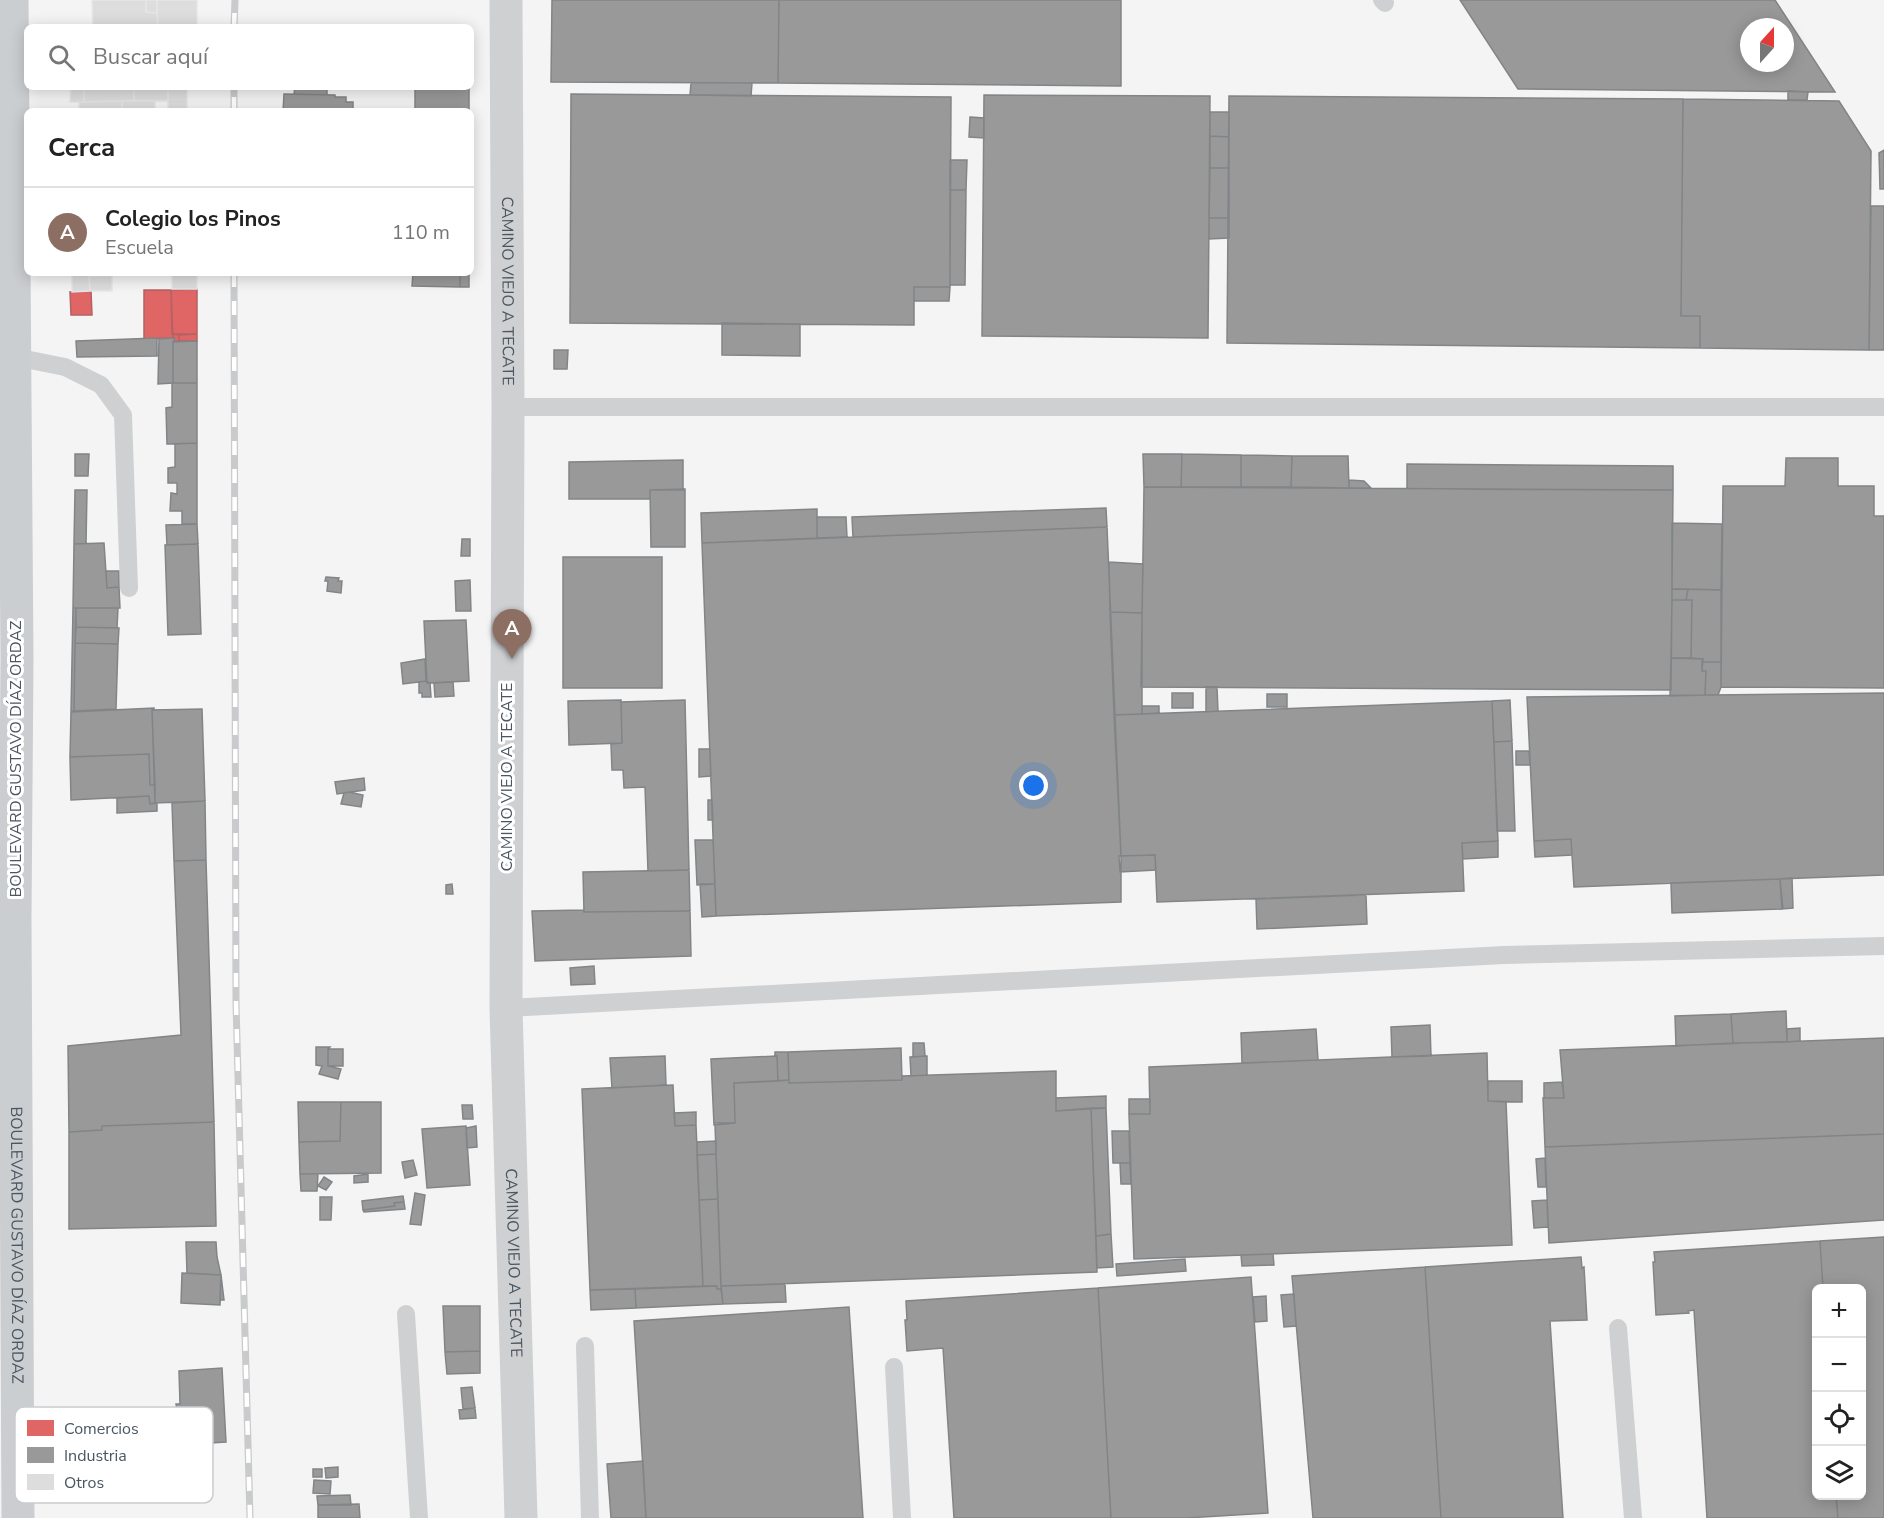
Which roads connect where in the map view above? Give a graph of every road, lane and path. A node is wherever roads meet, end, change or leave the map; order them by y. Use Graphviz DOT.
graph roads {
  1 [pos="12,0"];
  2 [pos="506,0"];
  3 [pos="15,357"];
  4 [pos="508,407"];
  5 [pos="1884,407"];
  6 [pos="129,588"];
  7 [pos="1884,946"];
  8 [pos="506,1008"];
  9 [pos="406,1314"];
  10 [pos="1618,1328"];
  11 [pos="585,1346"];
  12 [pos="894,1367"];
  13 [pos="18,1407"];
  14 [pos="18,1503"];
  15 [pos="18,1518"];
  16 [pos="419,1518"];
  17 [pos="520,1518"];
  18 [pos="590,1518"];
  19 [pos="902,1518"];
  20 [pos="1633,1518"];
  1 -- 3 [label="main road, BOULEVARD GUSTAVO DÍAZ ORDAZ"];
  2 -- 4 [label="street, CAMINO VIEJO A TECATE"];
  3 -- 6 [label="lane"];
  3 -- 13 [label="main road, BOULEVARD GUSTAVO DÍAZ ORDAZ"];
  4 -- 5 [label="lane"];
  4 -- 8 [label="street, CAMINO VIEJO A TECATE"];
  7 -- 8 [label="lane"];
  8 -- 17 [label="street, CAMINO VIEJO A TECATE"];
  9 -- 16 [label="lane"];
  10 -- 20 [label="lane"];
  11 -- 18 [label="lane"];
  12 -- 19 [label="lane"];
  14 -- 15 [label="main road, BOULEVARD GUSTAVO DÍAZ ORDAZ"];
}
